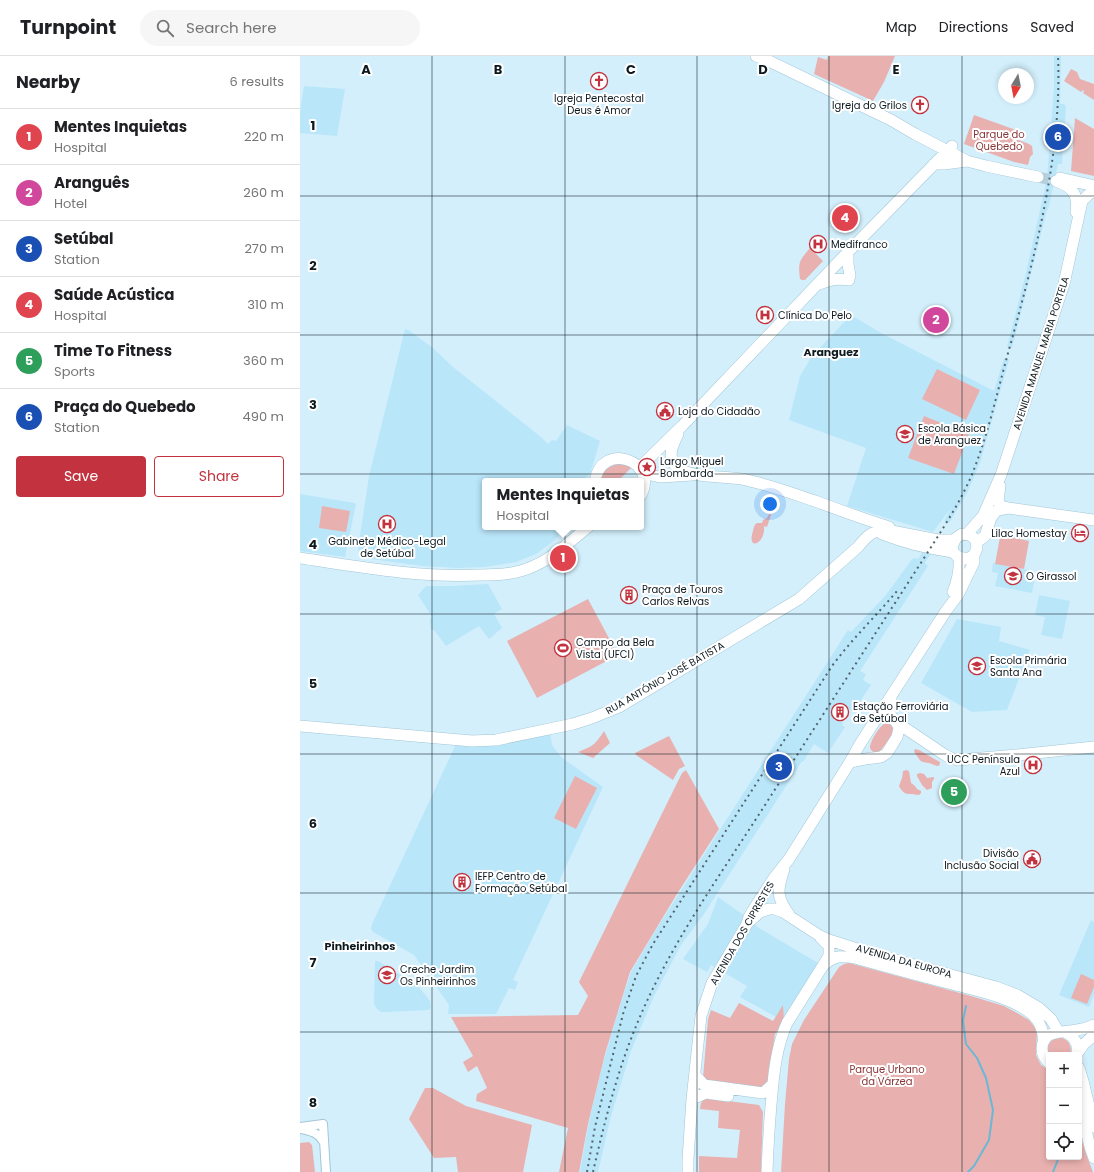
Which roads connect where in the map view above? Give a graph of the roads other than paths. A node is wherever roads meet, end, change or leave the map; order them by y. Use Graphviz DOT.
graph roads {
  1 [pos="756,56"];
  2 [pos="890,120"];
  3 [pos="929,142"];
  4 [pos="950,149"];
  5 [pos="967,161"];
  6 [pos="934,164"];
  7 [pos="1094,186"];
  8 [pos="1094,192"];
  9 [pos="848,252"];
  10 [pos="819,284"];
  11 [pos="1056,305"];
  12 [pos="683,425"];
  13 [pos="654,453"];
  14 [pos="630,461"];
  15 [pos="640,469"];
  16 [pos="697,474"];
  17 [pos="1002,475"];
  18 [pos="660,477"];
  19 [pos="596,478"];
  20 [pos="644,478"];
  21 [pos="644,490"];
  22 [pos="1008,508"];
  23 [pos="854,516"];
  24 [pos="1094,520"];
  25 [pos="584,530"];
  26 [pos="875,531"];
  27 [pos="907,533"];
  28 [pos="967,534"];
  29 [pos="894,539"];
  30 [pos="954,540"];
  31 [pos="977,542"];
  32 [pos="858,547"];
  33 [pos="956,555"];
  34 [pos="974,555"];
  35 [pos="300,558"];
  36 [pos="946,611"];
  37 [pos="892,695"];
  38 [pos="895,721"];
  39 [pos="874,722"];
  40 [pos="300,726"];
  41 [pos="918,737"];
  42 [pos="863,738"];
  43 [pos="894,742"];
  44 [pos="1094,747"];
  45 [pos="875,758"];
  46 [pos="850,762"];
  47 [pos="785,865"];
  48 [pos="790,916"];
  49 [pos="747,924"];
  50 [pos="820,936"];
  51 [pos="823,966"];
  52 [pos="1094,1024"];
  53 [pos="1062,1032"];
  54 [pos="1094,1035"];
  55 [pos="1044,1041"];
  56 [pos="1076,1052"];
  57 [pos="1078,1052"];
  58 [pos="1046,1059"];
  59 [pos="695,1075"];
  60 [pos="1082,1078"];
  61 [pos="773,1084"];
  62 [pos="692,1099"];
  63 [pos="770,1110"];
  64 [pos="1082,1113"];
  65 [pos="1094,1127"];
  66 [pos="300,1128"];
  67 [pos="324,1144"];
  68 [pos="1094,1158"];
  69 [pos="326,1172"];
  70 [pos="688,1172"];
  71 [pos="767,1172"];
  1 -- 2 [label="main road"];
  2 -- 3 [label="main road"];
  2 -- 4 [label="main road"];
  3 -- 4 [label="main road"];
  3 -- 6 [label="main road"];
  4 -- 5 [label="main road"];
  4 -- 5 [label="main road"];
  4 -- 6 [label="main road"];
  5 -- 6 [label="main road"];
  6 -- 9 [label="main road"];
  7 -- 11 [label="main road"];
  8 -- 11 [label="main road, AVENIDA MANUEL MARIA PORTELA"];
  9 -- 10 [label="main road"];
  9 -- 10 [label="main road"];
  10 -- 12 [label="main road"];
  11 -- 17 [label="main road, AVENIDA MANUEL MARIA PORTELA"];
  12 -- 13 [label="main road"];
  12 -- 16 [label="main road"];
  13 -- 14 [label="main road"];
  13 -- 15 [label="main road"];
  14 -- 15 [label="main road"];
  14 -- 19 [label="main road"];
  15 -- 18 [label="main road"];
  15 -- 20 [label="main road"];
  16 -- 18 [label="main road"];
  16 -- 23 [label="main road"];
  17 -- 22 [label="main road, AVENIDA MANUEL MARIA PORTELA"];
  17 -- 28 [label="main road, AVENIDA MANUEL MARIA PORTELA"];
  18 -- 21 [label="main road"];
  22 -- 24 [label="main road"];
  22 -- 31 [label="main road, AVENIDA DOS CIPRESTES"];
  23 -- 26 [label="main road"];
  23 -- 27 [label="main road"];
  23 -- 32 [label="main road"];
  25 -- 35 [label="main road"];
  26 -- 27 [label="main road"];
  26 -- 29 [label="main road"];
  26 -- 32 [label="main road, RUA ANTÓNIO JOSÉ BATISTA"];
  27 -- 30 [label="main road"];
  28 -- 30 [label="main road"];
  28 -- 31 [label="main road"];
  29 -- 32 [label="main road"];
  29 -- 33 [label="main road"];
  30 -- 33 [label="main road, AVENIDA DOS CIPRESTES"];
  31 -- 34 [label="main road, AVENIDA DOS CIPRESTES"];
  32 -- 40 [label="main road, RUA ANTÓNIO JOSÉ BATISTA"];
  33 -- 34 [label="main road"];
  33 -- 36 [label="main road, AVENIDA DOS CIPRESTES"];
  34 -- 36 [label="main road, AVENIDA DOS CIPRESTES"];
  36 -- 37 [label="main road, AVENIDA DOS CIPRESTES"];
  37 -- 38 [label="main road, AVENIDA DOS CIPRESTES"];
  37 -- 39 [label="main road, AVENIDA DOS CIPRESTES"];
  38 -- 39 [label="main road"];
  38 -- 41 [label="main road"];
  38 -- 43 [label="main road, AVENIDA DOS CIPRESTES"];
  39 -- 42 [label="main road, AVENIDA DOS CIPRESTES"];
  41 -- 43 [label="main road"];
  41 -- 44 [label="main road"];
  42 -- 45 [label="main road"];
  42 -- 46 [label="main road, AVENIDA DOS CIPRESTES"];
  43 -- 45 [label="main road"];
  45 -- 46 [label="main road"];
  46 -- 47 [label="main road, AVENIDA DOS CIPRESTES"];
  47 -- 48 [label="main road"];
  47 -- 49 [label="main road, AVENIDA DOS CIPRESTES"];
  48 -- 49 [label="main road, AVENIDA DA EUROPA"];
  48 -- 50 [label="main road, AVENIDA DA EUROPA"];
  49 -- 59 [label="main road, AVENIDA DOS CIPRESTES"];
  50 -- 51 [label="main road"];
  50 -- 53 [label="main road, AVENIDA DA EUROPA"];
  51 -- 55 [label="main road, AVENIDA DA EUROPA"];
  51 -- 61 [label="main road"];
  52 -- 53 [label="main road"];
  53 -- 55 [label="main road"];
  53 -- 56 [label="main road, AVENIDA DA EUROPA"];
  54 -- 57 [label="main road"];
  55 -- 58 [label="main road, AVENIDA DA EUROPA"];
  59 -- 61 [label="main road"];
  59 -- 62 [label="main road, AVENIDA DOS CIPRESTES"];
  60 -- 65 [label="main road"];
  61 -- 63 [label="main road"];
  62 -- 63 [label="main road"];
  62 -- 70 [label="main road, AVENIDA DOS CIPRESTES"];
  63 -- 71 [label="main road"];
  64 -- 68 [label="main road"];
  66 -- 67 [label="street"];
  66 -- 67 [label="street"];
  67 -- 69 [label="street"];
}
